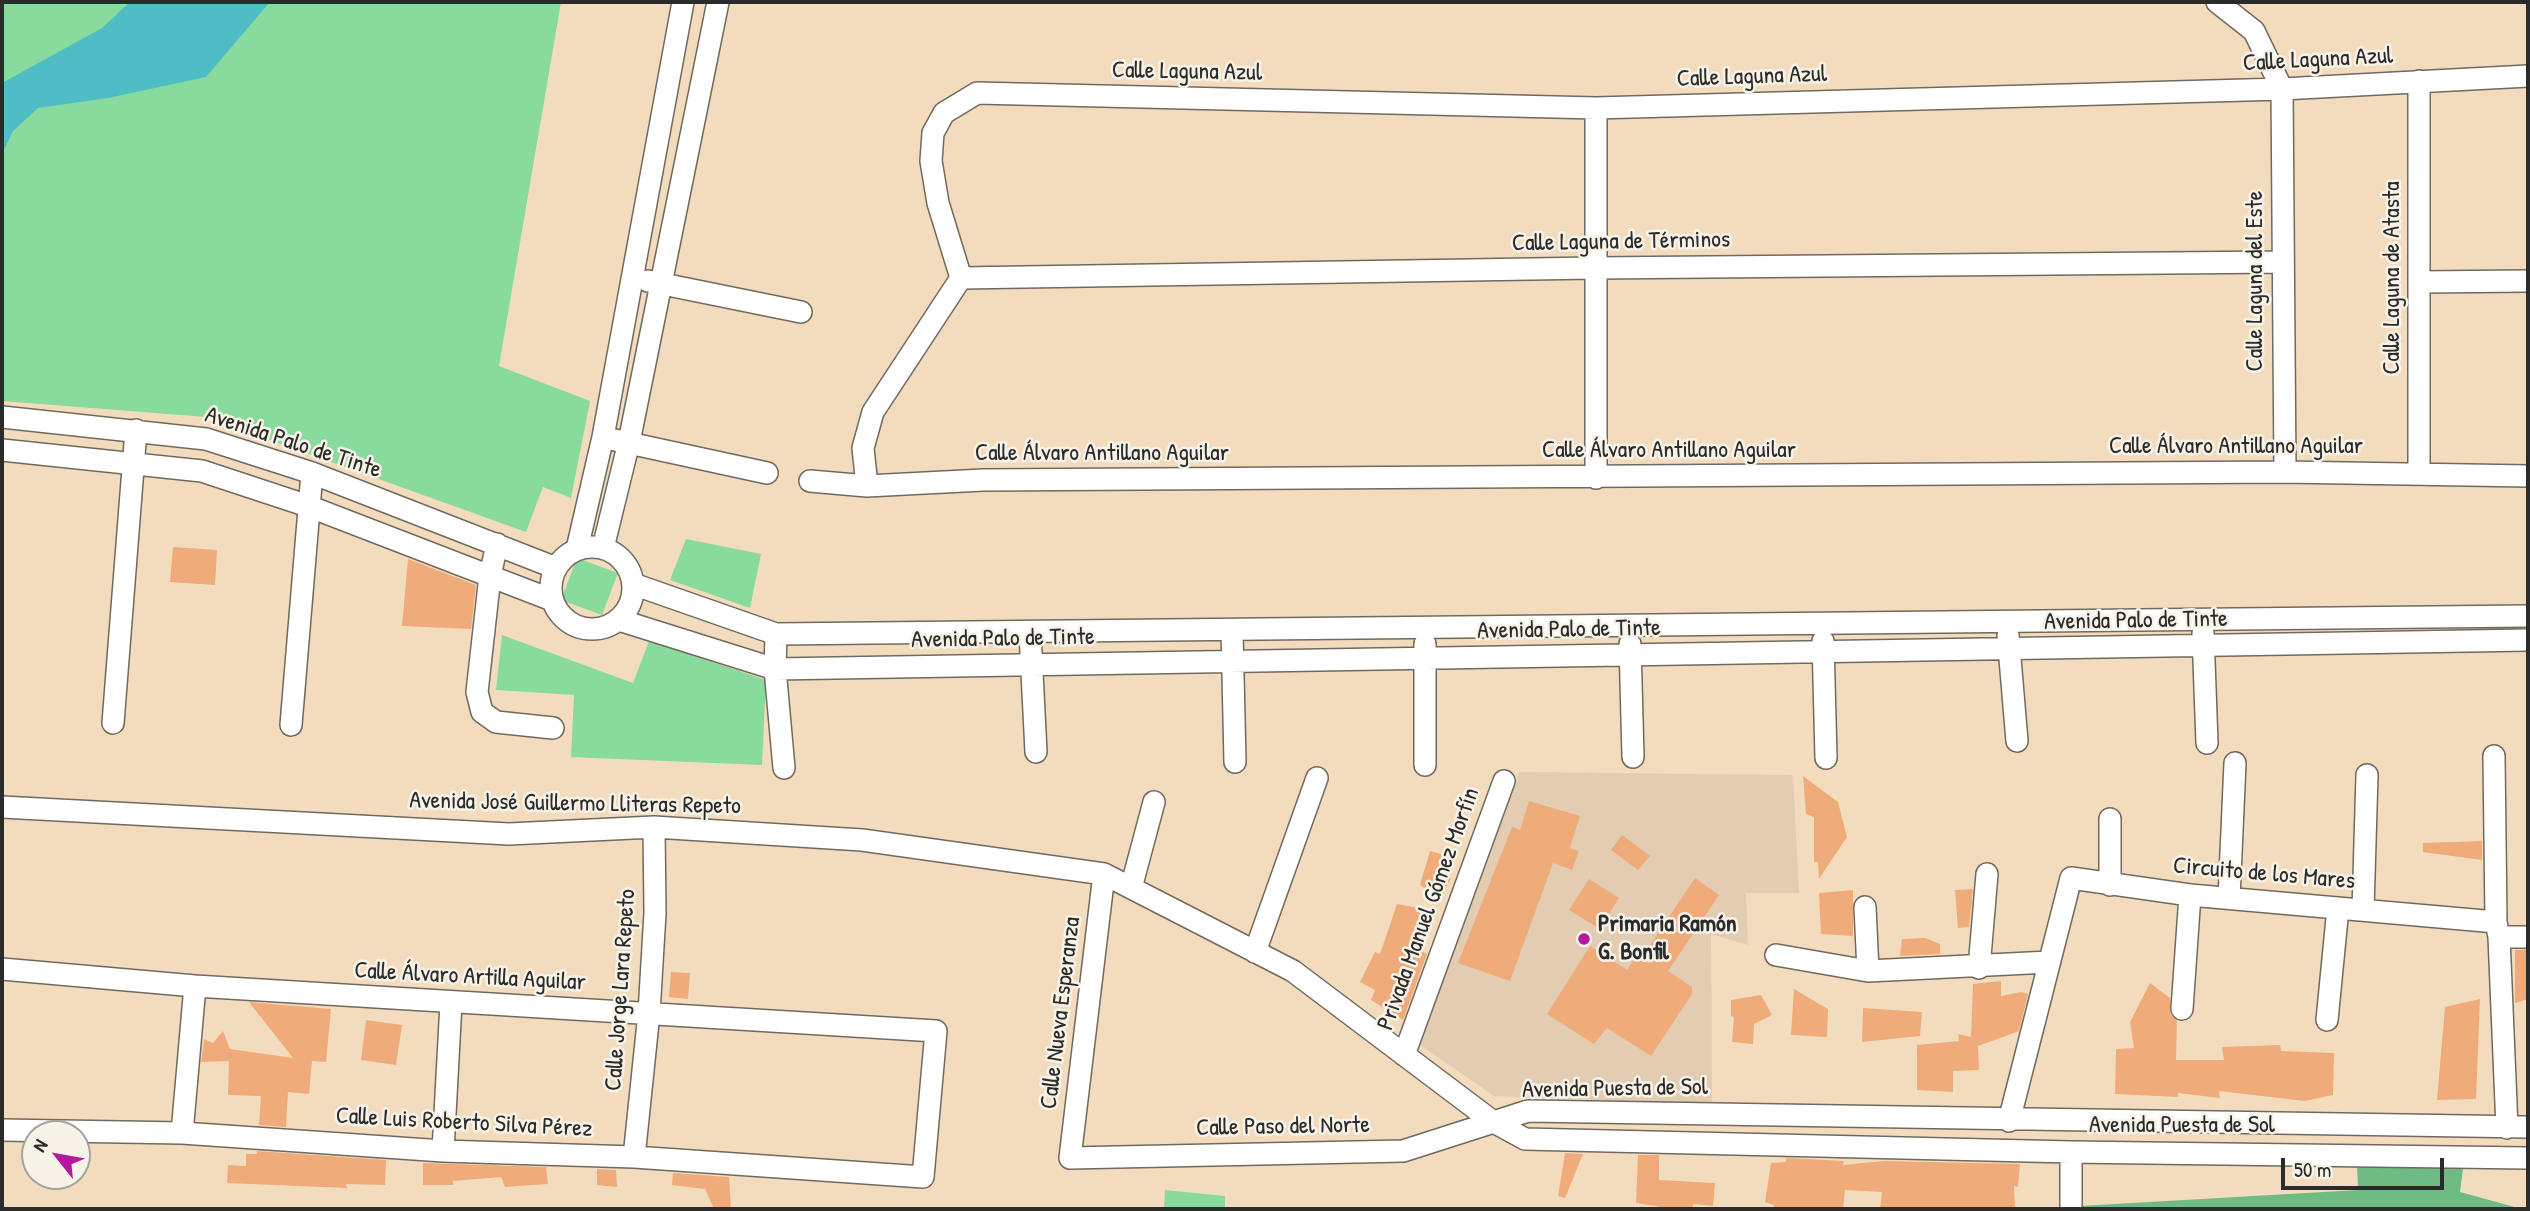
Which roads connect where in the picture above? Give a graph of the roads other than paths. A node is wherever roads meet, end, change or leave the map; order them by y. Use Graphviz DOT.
graph roads {
  1 [pos="683,2"];
  2 [pos="718,2"];
  3 [pos="2217,2"];
  4 [pos="2528,76"];
  5 [pos="2419,81"];
  6 [pos="2282,89"];
  7 [pos="1596,108"];
  8 [pos="2281,262"];
  9 [pos="1595,268"];
  10 [pos="632,278"];
  11 [pos="961,278"];
  12 [pos="2528,281"];
  13 [pos="2419,282"];
  14 [pos="661,284"];
  15 [pos="801,312"];
  16 [pos="2,417"];
  17 [pos="136,430"];
  18 [pos="603,438"];
  19 [pos="629,442"];
  20 [pos="2,450"];
  21 [pos="132,463"];
  22 [pos="2285,472"];
  23 [pos="312,473"];
  24 [pos="767,473"];
  25 [pos="2419,474"];
  26 [pos="2528,475"];
  27 [pos="1596,478"];
  28 [pos="810,481"];
  29 [pos="867,486"];
  30 [pos="308,506"];
  31 [pos="497,544"];
  32 [pos="603,548"];
  33 [pos="577,549"];
  34 [pos="556,568"];
  35 [pos="490,576"];
  36 [pos="634,584"];
  37 [pos="552,600"];
  38 [pos="2528,616"];
  39 [pos="2402,617"];
  40 [pos="619,620"];
  41 [pos="2203,620"];
  42 [pos="2008,622"];
  43 [pos="1821,624"];
  44 [pos="1629,626"];
  45 [pos="1424,628"];
  46 [pos="1232,631"];
  47 [pos="1031,633"];
  48 [pos="776,634"];
  49 [pos="2528,640"];
  50 [pos="2404,642"];
  51 [pos="2204,646"];
  52 [pos="2009,649"];
  53 [pos="1824,652"];
  54 [pos="1630,656"];
  55 [pos="1426,659"];
  56 [pos="1233,662"];
  57 [pos="1032,665"];
  58 [pos="775,669"];
  59 [pos="113,723"];
  60 [pos="291,725"];
  61 [pos="553,728"];
  62 [pos="2017,741"];
  63 [pos="2207,743"];
  64 [pos="1036,751"];
  65 [pos="2494,756"];
  66 [pos="1633,757"];
  67 [pos="1826,758"];
  68 [pos="1235,762"];
  69 [pos="2235,763"];
  70 [pos="1425,765"];
  71 [pos="784,768"];
  72 [pos="2367,775"];
  73 [pos="1317,778"];
  74 [pos="1504,781"];
  75 [pos="1154,802"];
  76 [pos="2,807"];
  77 [pos="2110,819"];
  78 [pos="654,827"];
  79 [pos="1104,874"];
  80 [pos="1987,874"];
  81 [pos="2110,885"];
  82 [pos="1131,888"];
  83 [pos="2190,895"];
  84 [pos="2229,898"];
  85 [pos="1865,907"];
  86 [pos="2338,908"];
  87 [pos="2363,910"];
  88 [pos="2498,930"];
  89 [pos="2528,937"];
  90 [pos="1255,952"];
  91 [pos="1776,955"];
  92 [pos="2049,962"];
  93 [pos="1979,968"];
  94 [pos="2,969"];
  95 [pos="1868,971"];
  96 [pos="195,986"];
  97 [pos="452,1003"];
  98 [pos="2182,1009"];
  99 [pos="649,1013"];
  100 [pos="2327,1020"];
  101 [pos="1404,1055"];
  102 [pos="1646,1113"];
  103 [pos="1815,1115"];
  104 [pos="1962,1118"];
  105 [pos="1492,1121"];
  106 [pos="2009,1121"];
  107 [pos="2518,1128"];
  108 [pos="2,1130"];
  109 [pos="182,1133"];
  110 [pos="1645,1141"];
  111 [pos="1815,1144"];
  112 [pos="1960,1148"];
  113 [pos="443,1151"];
  114 [pos="2071,1152"];
  115 [pos="634,1157"];
  116 [pos="1070,1158"];
  117 [pos="2528,1158"];
  118 [pos="923,1177"];
  119 [pos="2071,1209"];
  1 -- 10 [label="street"];
  2 -- 14 [label="street"];
  3 -- 6 [label="street"];
  4 -- 5 [label="street, Calle Laguna Azul"];
  5 -- 6 [label="street, Calle Laguna Azul"];
  5 -- 13 [label="street, Calle Laguna de Atasta"];
  6 -- 7 [label="street, Calle Laguna Azul"];
  6 -- 8 [label="street, Calle Laguna del Este"];
  7 -- 9 [label="street"];
  7 -- 11 [label="street, Calle Laguna Azul"];
  8 -- 9 [label="street, Calle Laguna de Términos"];
  8 -- 22 [label="street, Calle Laguna del Este"];
  9 -- 11 [label="street, Calle Laguna de Términos"];
  9 -- 27 [label="street"];
  10 -- 14 [label="street"];
  10 -- 18 [label="street"];
  11 -- 29 [label="street"];
  12 -- 13 [label="street"];
  13 -- 25 [label="street, Calle Laguna de Atasta"];
  14 -- 15 [label="street"];
  14 -- 19 [label="street"];
  16 -- 17 [label="street, Avenida Palo de Tinte"];
  17 -- 21 [label="street"];
  17 -- 23 [label="street, Avenida Palo de Tinte"];
  18 -- 19 [label="street"];
  18 -- 33 [label="street"];
  19 -- 24 [label="street"];
  19 -- 32 [label="street"];
  20 -- 21 [label="street"];
  21 -- 30 [label="street"];
  21 -- 59 [label="street"];
  22 -- 25 [label="street, Calle Álvaro Antillano Aguilar"];
  22 -- 27 [label="street, Calle Álvaro Antillano Aguilar"];
  23 -- 30 [label="street"];
  23 -- 31 [label="street, Avenida Palo de Tinte"];
  25 -- 26 [label="street, Calle Álvaro Antillano Aguilar"];
  27 -- 29 [label="street, Calle Álvaro Antillano Aguilar"];
  28 -- 29 [label="street, Calle Álvaro Antillano Aguilar"];
  30 -- 35 [label="street"];
  30 -- 60 [label="street"];
  31 -- 34 [label="street, Avenida Palo de Tinte"];
  31 -- 35 [label="street"];
  32 -- 33 [label="street"];
  32 -- 36 [label="street"];
  33 -- 34 [label="street"];
  34 -- 37 [label="street"];
  35 -- 37 [label="street"];
  35 -- 61 [label="street"];
  36 -- 40 [label="street"];
  36 -- 48 [label="street, Avenida Palo de Tinte"];
  37 -- 40 [label="street"];
  38 -- 39 [label="street, Avenida Palo de Tinte"];
  39 -- 41 [label="street, Avenida Palo de Tinte"];
  39 -- 50 [label="street"];
  40 -- 58 [label="street, Avenida Palo de Tinte"];
  41 -- 42 [label="street, Avenida Palo de Tinte"];
  41 -- 51 [label="street"];
  42 -- 43 [label="street, Avenida Palo de Tinte"];
  42 -- 52 [label="street"];
  43 -- 44 [label="street, Avenida Palo de Tinte"];
  43 -- 53 [label="street"];
  44 -- 45 [label="street, Avenida Palo de Tinte"];
  44 -- 54 [label="street"];
  45 -- 46 [label="street, Avenida Palo de Tinte"];
  45 -- 55 [label="street"];
  46 -- 47 [label="street, Avenida Palo de Tinte"];
  46 -- 56 [label="street"];
  47 -- 48 [label="street, Avenida Palo de Tinte"];
  47 -- 57 [label="street"];
  48 -- 58 [label="street"];
  49 -- 50 [label="street, Avenida Palo de Tinte"];
  50 -- 51 [label="street, Avenida Palo de Tinte"];
  51 -- 52 [label="street, Avenida Palo de Tinte"];
  51 -- 63 [label="street"];
  52 -- 53 [label="street, Avenida Palo de Tinte"];
  52 -- 62 [label="street"];
  53 -- 54 [label="street, Avenida Palo de Tinte"];
  53 -- 67 [label="street"];
  54 -- 55 [label="street, Avenida Palo de Tinte"];
  54 -- 66 [label="street"];
  55 -- 56 [label="street, Avenida Palo de Tinte"];
  55 -- 70 [label="street"];
  56 -- 57 [label="street, Avenida Palo de Tinte"];
  56 -- 68 [label="street"];
  57 -- 58 [label="street, Avenida Palo de Tinte"];
  57 -- 64 [label="street"];
  58 -- 71 [label="street"];
  65 -- 88 [label="street"];
  69 -- 84 [label="street"];
  72 -- 87 [label="street"];
  73 -- 90 [label="street"];
  74 -- 101 [label="street, Privada Manuel Gómez Morfín"];
  75 -- 82 [label="street"];
  76 -- 78 [label="street, Avenida José Guillermo Lliteras Repeto"];
  77 -- 81 [label="street"];
  78 -- 79 [label="street, Avenida José Guillermo Lliteras Repeto"];
  78 -- 99 [label="street, Calle Jorge Lara Repeto"];
  79 -- 82 [label="street, Avenida José Guillermo Lliteras Repeto"];
  79 -- 116 [label="street, Calle Nueva Esperanza"];
  80 -- 93 [label="street"];
  81 -- 83 [label="street, Circuito de los Mares"];
  81 -- 92 [label="street, Circuito de los Mares"];
  82 -- 90 [label="street, Avenida José Guillermo Lliteras Repeto"];
  83 -- 84 [label="street, Circuito de los Mares"];
  83 -- 98 [label="street"];
  84 -- 86 [label="street, Circuito de los Mares"];
  85 -- 95 [label="street"];
  86 -- 87 [label="street, Circuito de los Mares"];
  86 -- 100 [label="street"];
  87 -- 88 [label="street, Circuito de los Mares"];
  88 -- 89 [label="street, Circuito de los Mares"];
  88 -- 107 [label="street"];
  90 -- 101 [label="street, Avenida José Guillermo Lliteras Repeto"];
  91 -- 95 [label="street"];
  92 -- 93 [label="street"];
  92 -- 106 [label="street, Circuito de los Mares"];
  93 -- 95 [label="street"];
  94 -- 96 [label="street, Calle Álvaro Artilla Aguilar"];
  96 -- 97 [label="street, Calle Álvaro Artilla Aguilar"];
  96 -- 109 [label="street"];
  97 -- 99 [label="street, Calle Álvaro Artilla Aguilar"];
  97 -- 113 [label="street"];
  99 -- 115 [label="street, Calle Jorge Lara Repeto"];
  99 -- 118 [label="street, Calle Álvaro Artilla Aguilar"];
  101 -- 105 [label="street, Avenida José Guillermo Lliteras Repeto"];
  102 -- 103 [label="street, Avenida Puesta de Sol"];
  102 -- 105 [label="street, Avenida Puesta de Sol"];
  102 -- 110 [label="street"];
  103 -- 104 [label="street, Avenida Puesta de Sol"];
  103 -- 111 [label="street"];
  104 -- 106 [label="street, Avenida Puesta de Sol"];
  104 -- 112 [label="street"];
  105 -- 110 [label="street, Avenida Puesta de Sol"];
  105 -- 116 [label="street, Calle Paso del Norte"];
  106 -- 107 [label="street, Avenida Puesta de Sol"];
  108 -- 109 [label="street, Calle Luis Roberto Silva Pérez"];
  109 -- 113 [label="street, Calle Luis Roberto Silva Pérez"];
  110 -- 111 [label="street, Avenida Puesta de Sol"];
  111 -- 112 [label="street, Avenida Puesta de Sol"];
  112 -- 114 [label="street, Avenida Puesta de Sol"];
  113 -- 115 [label="street, Calle Luis Roberto Silva Pérez"];
  114 -- 117 [label="street, Avenida Puesta de Sol"];
  114 -- 119 [label="street"];
  115 -- 118 [label="street, Calle Luis Roberto Silva Pérez"];
}
